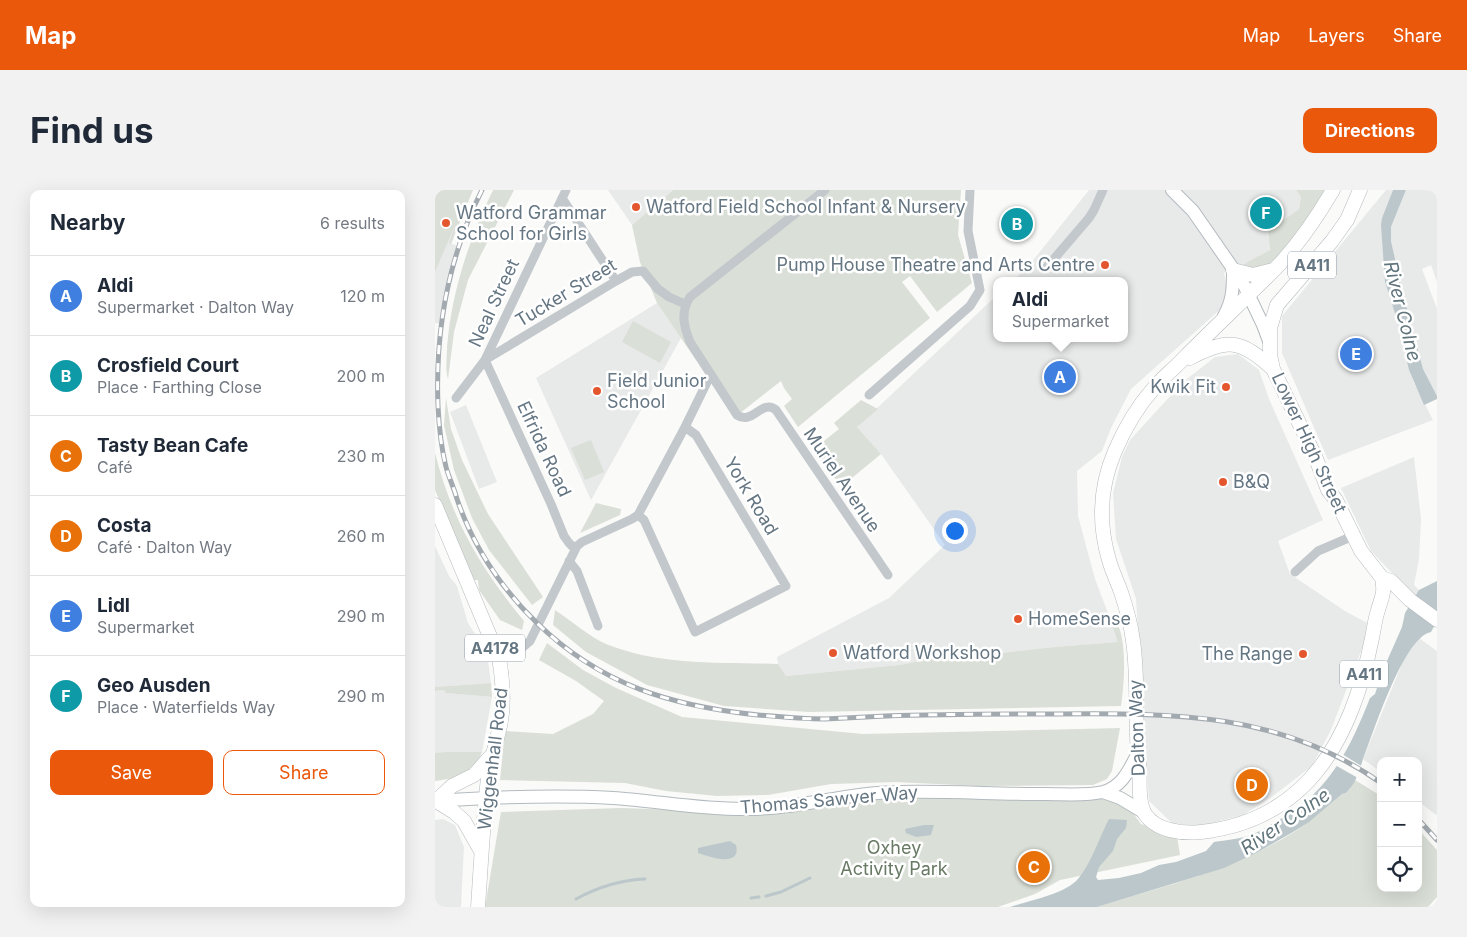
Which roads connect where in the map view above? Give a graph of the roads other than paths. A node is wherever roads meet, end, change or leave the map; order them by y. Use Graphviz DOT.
graph roads {
  1 [pos="825,190"];
  2 [pos="970,190"];
  3 [pos="1103,190"];
  4 [pos="1173,190"];
  5 [pos="1333,190"];
  6 [pos="1360,190"];
  7 [pos="564,194"];
  8 [pos="1047,267"];
  9 [pos="1233,270"];
  10 [pos="1274,270"];
  11 [pos="616,281"];
  12 [pos="1249,296"];
  13 [pos="685,304"];
  14 [pos="1223,318"];
  15 [pos="1269,341"];
  16 [pos="485,360"];
  17 [pos="1176,366"];
  18 [pos="1273,369"];
  19 [pos="711,374"];
  20 [pos="869,395"];
  21 [pos="456,398"];
  22 [pos="685,427"];
  23 [pos="435,505"];
  24 [pos="638,515"];
  25 [pos="1353,536"];
  26 [pos="575,549"];
  27 [pos="569,561"];
  28 [pos="1295,572"];
  29 [pos="888,576"];
  30 [pos="1382,578"];
  31 [pos="1410,600"];
  32 [pos="1381,602"];
  33 [pos="1437,620"];
  34 [pos="598,626"];
  35 [pos="499,658"];
  36 [pos="1137,754"];
  37 [pos="491,756"];
  38 [pos="1103,792"];
  39 [pos="486,799"];
  40 [pos="435,801"];
  41 [pos="1145,813"];
  42 [pos="481,851"];
  43 [pos="478,907"];
  1 -- 13 [label="street"];
  2 -- 20 [label="street"];
  3 -- 8 [label="street"];
  4 -- 9 [label="street, Lower High Street"];
  5 -- 10 [label="main road, A411"];
  6 -- 15 [label="main road, A411"];
  7 -- 11 [label="street"];
  7 -- 16 [label="street, Neal Street"];
  9 -- 10 [label="main road"];
  9 -- 12 [label="street, Lower High Street"];
  9 -- 14 [label="street"];
  10 -- 12 [label="main road, A411"];
  11 -- 13 [label="street, Tucker Street"];
  11 -- 16 [label="street, Tucker Street"];
  12 -- 14 [label="main road, Dalton Way / A411"];
  12 -- 15 [label="street, Lower High Street"];
  13 -- 19 [label="street"];
  14 -- 17 [label="main road, Dalton Way / A411"];
  15 -- 18 [label="main road, Lower High Street / A411"];
  16 -- 21 [label="street, Neal Street"];
  16 -- 26 [label="street, Elfrida Road"];
  17 -- 18 [label="main road, A411"];
  17 -- 36 [label="main road, Dalton Way / A411"];
  18 -- 25 [label="main road, Lower High Street / A411"];
  19 -- 22 [label="street"];
  19 -- 29 [label="street, Muriel Avenue"];
  22 -- 24 [label="street"];
  22 -- 24 [label="street, York Road"];
  23 -- 35 [label="main road, Wiggenhall Road / A4178"];
  24 -- 26 [label="street"];
  25 -- 28 [label="street"];
  25 -- 30 [label="main road, Lower High Street / A411"];
  26 -- 27 [label="street"];
  27 -- 34 [label="street"];
  27 -- 35 [label="street"];
  30 -- 31 [label="main road, Lower High Street / A411"];
  30 -- 32 [label="main road, A411"];
  31 -- 32 [label="main road"];
  31 -- 33 [label="main road, Lower High Street / A411"];
  32 -- 41 [label="main road, A411"];
  35 -- 37 [label="main road, Wiggenhall Road / A4178"];
  36 -- 38 [label="street"];
  36 -- 41 [label="main road, Dalton Way / A411"];
  37 -- 39 [label="main road, Wiggenhall Road / A4178"];
  37 -- 40 [label="main road"];
  38 -- 39 [label="street, Thomas Sawyer Way"];
  38 -- 41 [label="street, Thomas Sawyer Way"];
  39 -- 40 [label="street, Thomas Sawyer Way"];
  39 -- 42 [label="main road, Wiggenhall Road / A4178"];
  40 -- 42 [label="main road"];
  42 -- 43 [label="main road, Wiggenhall Road / A4178"];
}
